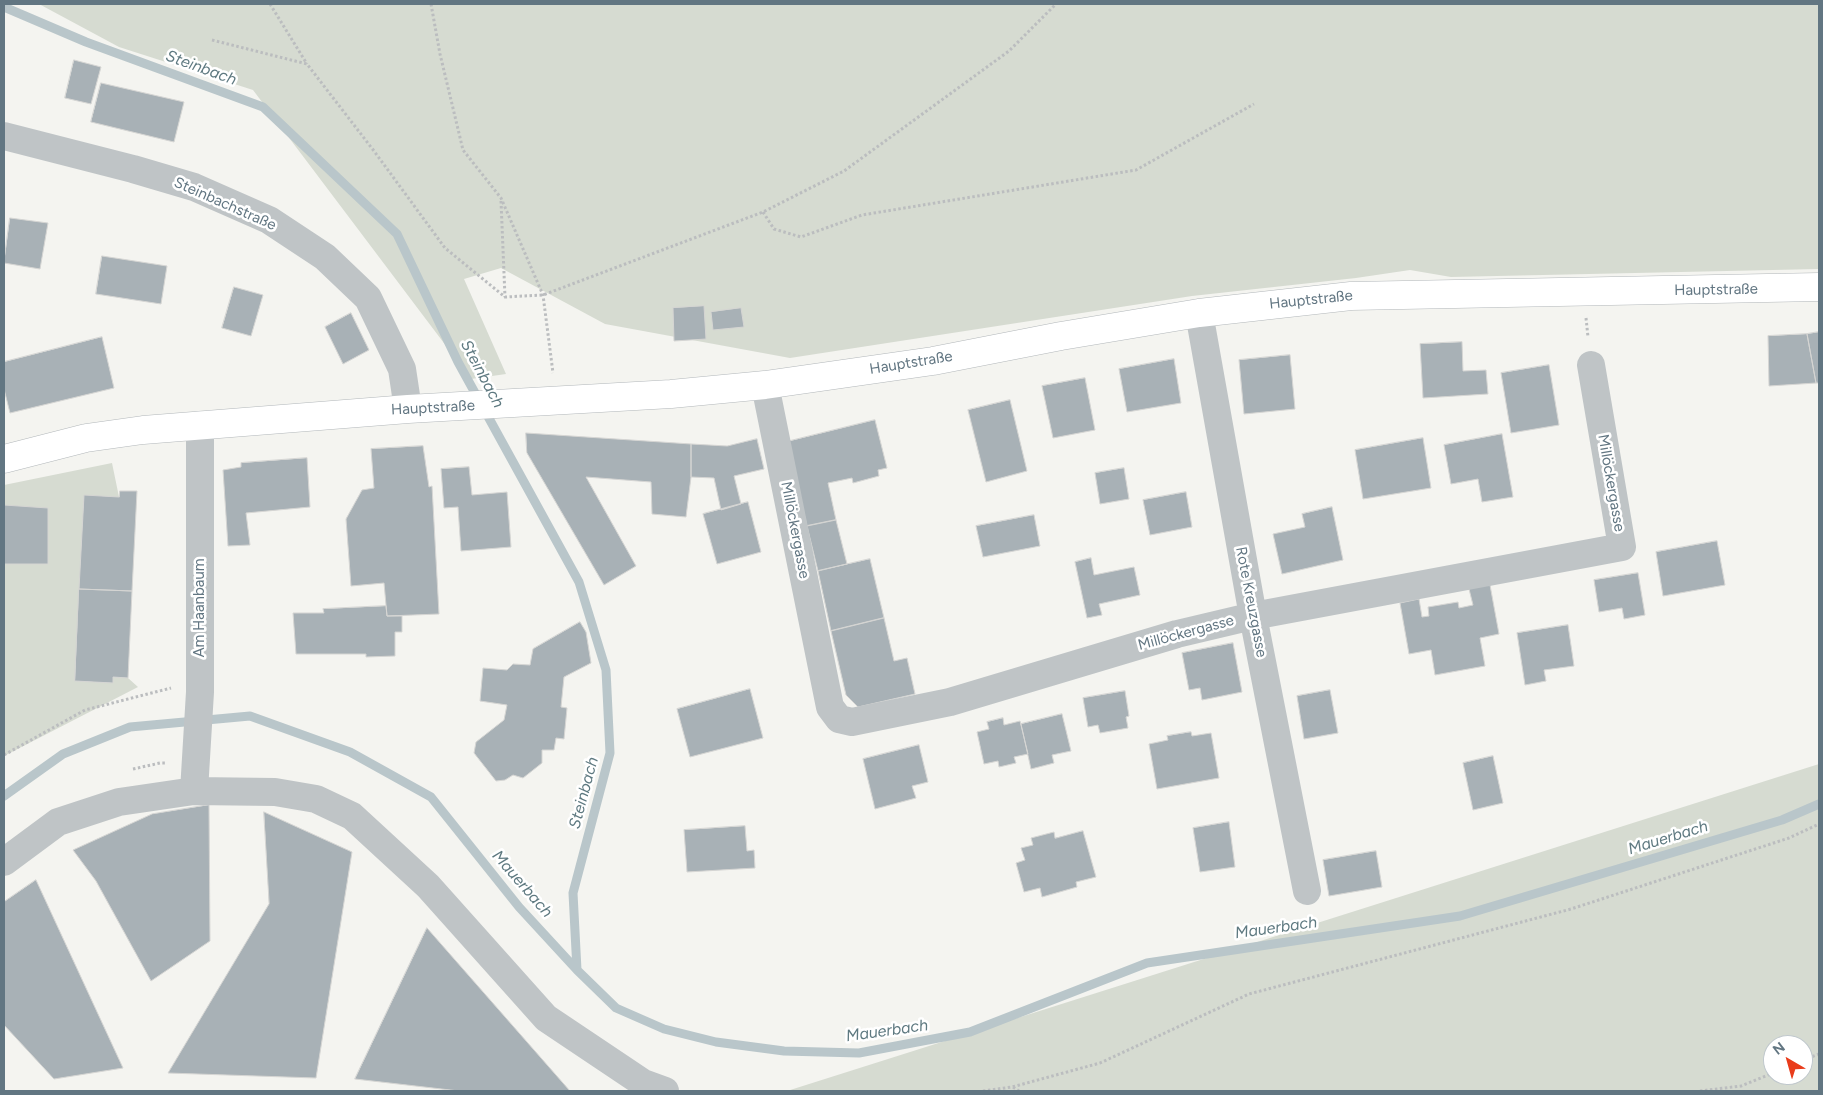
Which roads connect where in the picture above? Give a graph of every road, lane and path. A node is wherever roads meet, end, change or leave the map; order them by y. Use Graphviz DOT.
graph roads {
  1 [pos="270,4"];
  2 [pos="431,4"];
  3 [pos="1056,4"];
  4 [pos="212,40"];
  5 [pos="307,64"];
  6 [pos="1254,104"];
  7 [pos="4,136"];
  8 [pos="501,198"];
  9 [pos="763,212"];
  10 [pos="1819,287"];
  11 [pos="1584,292"];
  12 [pos="543,295"];
  13 [pos="504,298"];
  14 [pos="1199,312"];
  15 [pos="1590,365"];
  16 [pos="766,385"];
  17 [pos="557,401"];
  18 [pos="408,409"];
  19 [pos="200,425"];
  20 [pos="4,459"];
  21 [pos="1253,616"];
  22 [pos="167,689"];
  23 [pos="4,755"];
  24 [pos="194,791"];
  25 [pos="1819,824"];
  26 [pos="4,862"];
  27 [pos="1307,891"];
  28 [pos="1763,1077"];
  29 [pos="1012,1087"];
  30 [pos="665,1091"];
  31 [pos="983,1091"];
  32 [pos="1019,1091"];
  33 [pos="1700,1091"];
  1 -- 5 [label="path"];
  2 -- 8 [label="path"];
  3 -- 9 [label="path"];
  4 -- 5 [label="path"];
  5 -- 13 [label="path"];
  6 -- 9 [label="path"];
  7 -- 18 [label="street, Steinbachstraße"];
  8 -- 12 [label="path"];
  8 -- 13 [label="path"];
  9 -- 12 [label="path"];
  10 -- 11 [label="main road, Hauptstraße"];
  11 -- 14 [label="main road, Hauptstraße"];
  11 -- 15 [label="path"];
  12 -- 13 [label="path"];
  12 -- 17 [label="path"];
  14 -- 16 [label="main road, Hauptstraße"];
  14 -- 21 [label="street, Rote Kreuzgasse"];
  15 -- 21 [label="street, Millöckergasse"];
  16 -- 17 [label="main road, Hauptstraße"];
  16 -- 21 [label="street, Millöckergasse"];
  17 -- 18 [label="main road, Hauptstraße"];
  18 -- 19 [label="main road, Hauptstraße"];
  19 -- 20 [label="main road, Hauptstraße"];
  19 -- 24 [label="street, Am Haanbaum"];
  21 -- 27 [label="street, Rote Kreuzgasse"];
  22 -- 23 [label="path"];
  24 -- 26 [label="street"];
  24 -- 30 [label="street"];
  25 -- 29 [label="path"];
  28 -- 33 [label="path"];
  29 -- 31 [label="path"];
  29 -- 32 [label="path"];
}
